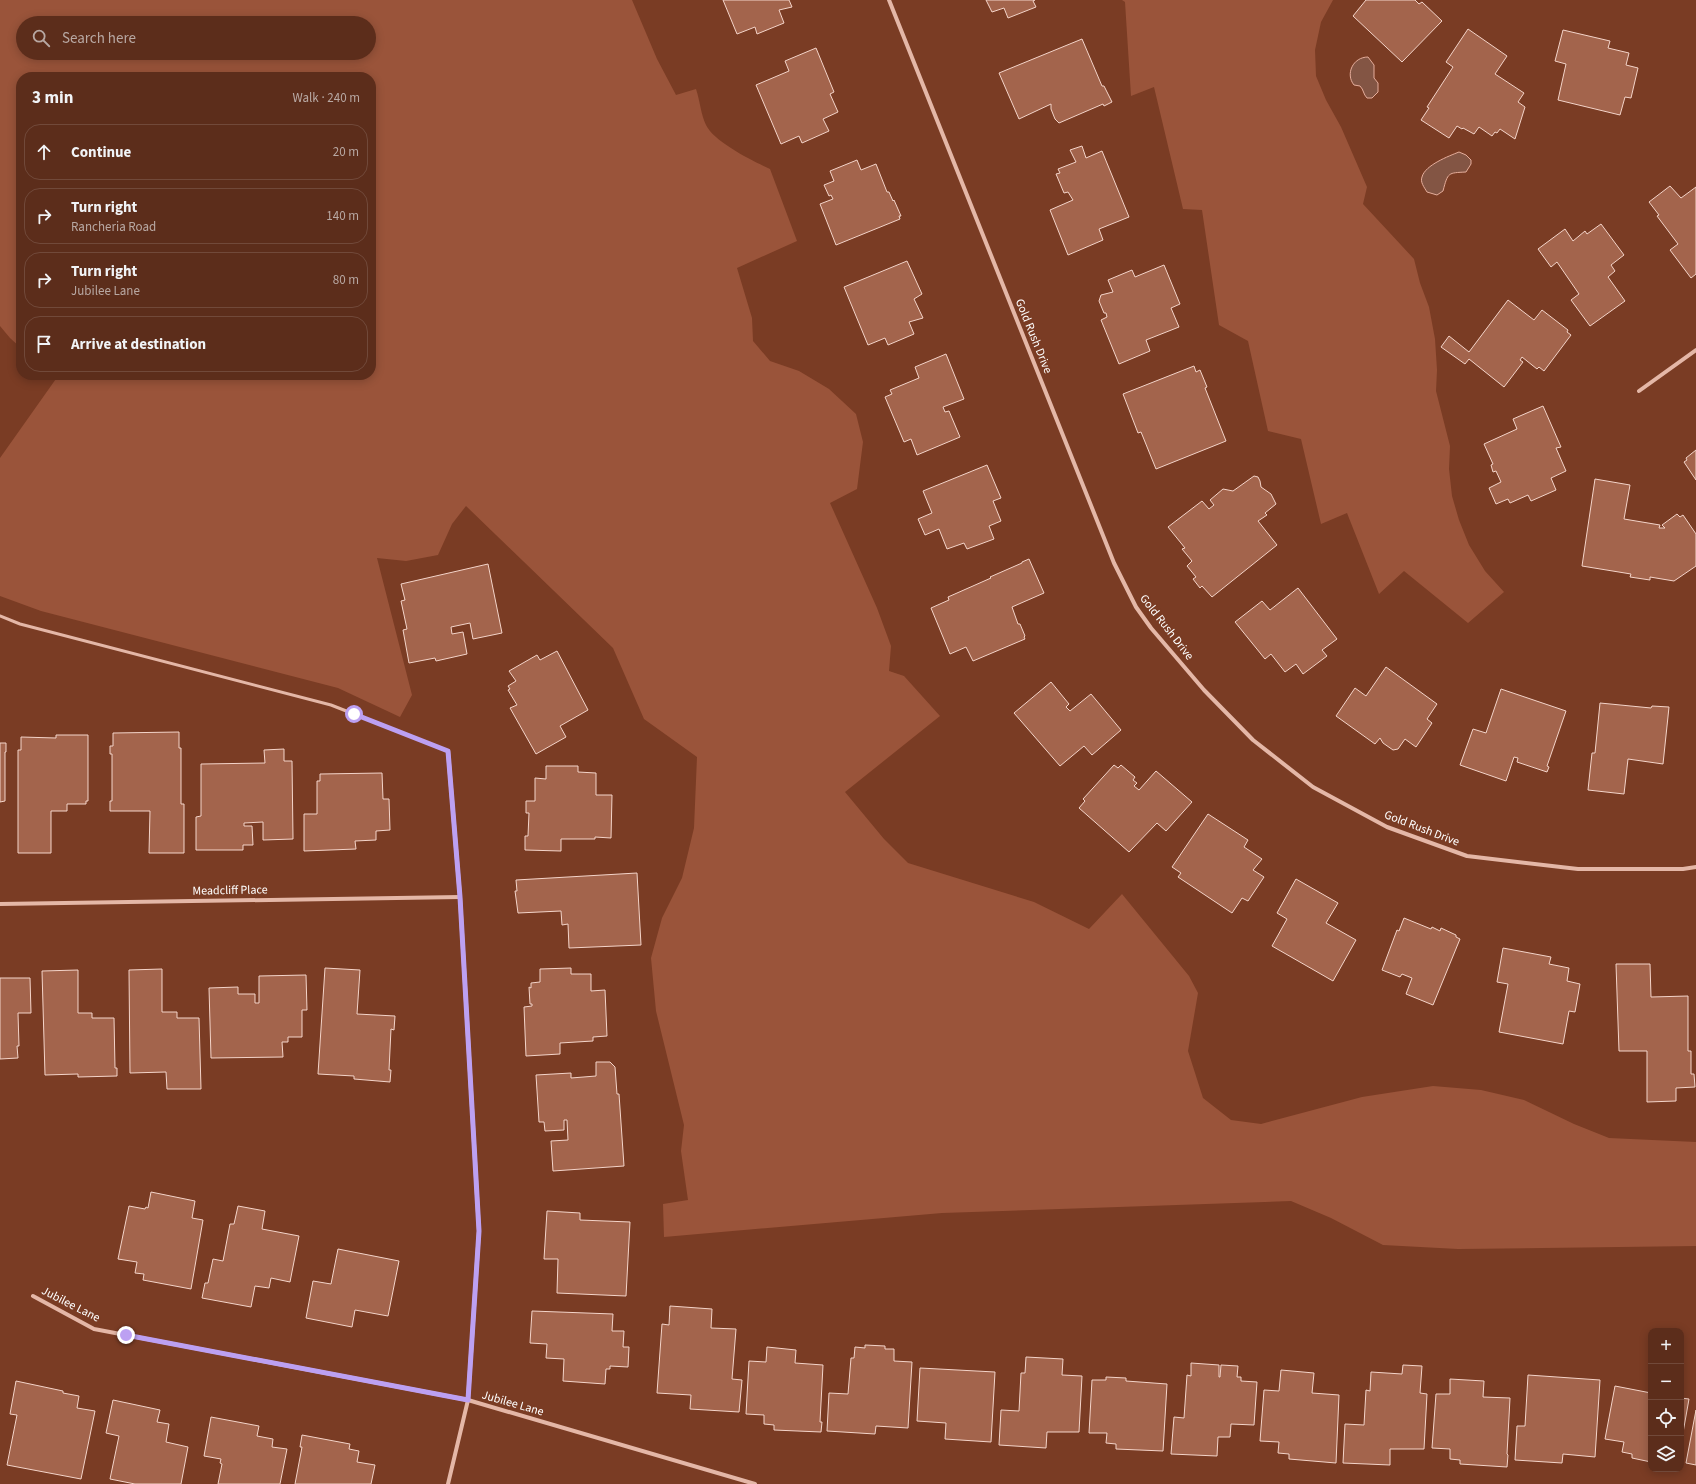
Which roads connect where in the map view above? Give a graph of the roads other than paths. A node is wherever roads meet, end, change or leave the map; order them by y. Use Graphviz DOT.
graph roads {
  1 [pos="889,0"];
  2 [pos="1696,350"];
  3 [pos="1639,391"];
  4 [pos="0,616"];
  5 [pos="448,751"];
  6 [pos="1696,867"];
  7 [pos="460,897"];
  8 [pos="0,904"];
  9 [pos="33,1296"];
  10 [pos="468,1400"];
  11 [pos="448,1484"];
  12 [pos="755,1484"];
  1 -- 6 [label="street, Gold Rush Drive"];
  2 -- 3 [label="street"];
  4 -- 5 [label="lane"];
  5 -- 7 [label="street"];
  7 -- 8 [label="street, Meadcliff Place"];
  7 -- 10 [label="street"];
  9 -- 10 [label="street, Jubilee Lane"];
  10 -- 11 [label="street"];
  10 -- 12 [label="street, Jubilee Lane"];
}
